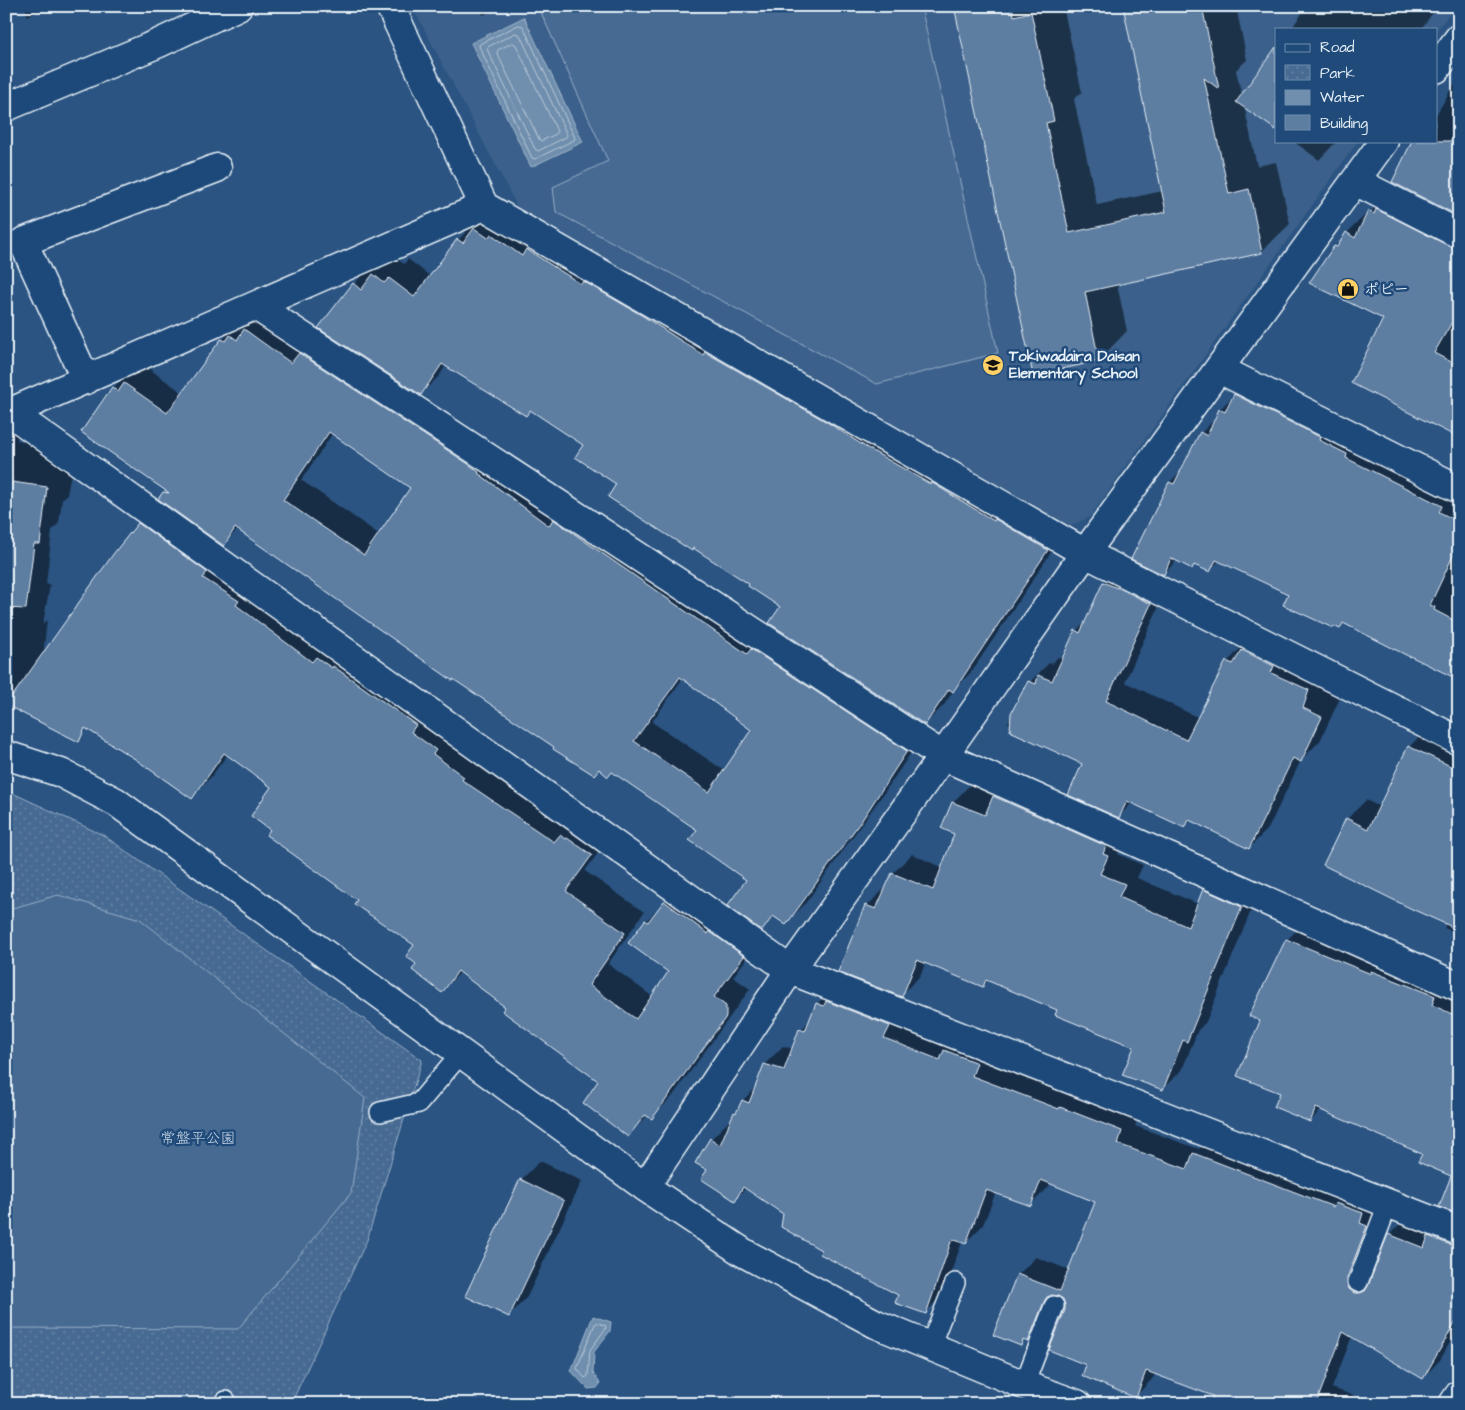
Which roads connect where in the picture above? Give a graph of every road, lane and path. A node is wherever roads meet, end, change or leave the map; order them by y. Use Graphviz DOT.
graph roads {
  1 [pos="238,6"];
  2 [pos="390,6"];
  3 [pos="1459,38"];
  4 [pos="1438,66"];
  5 [pos="6,107"];
  6 [pos="1383,142"];
  7 [pos="217,168"];
  8 [pos="1354,181"];
  9 [pos="484,206"];
  10 [pos="1459,234"];
  11 [pos="256,306"];
  12 [pos="1219,369"];
  13 [pos="86,380"];
  14 [pos="9,413"];
  15 [pos="1459,489"];
  16 [pos="1085,553"];
  17 [pos="1459,741"];
  18 [pos="6,755"];
  19 [pos="943,756"];
  20 [pos="790,970"];
  21 [pos="1459,986"];
  22 [pos="461,1053"];
  23 [pos="380,1112"];
  24 [pos="645,1187"];
  25 [pos="1388,1204"];
  26 [pos="1459,1231"];
  27 [pos="955,1282"];
  28 [pos="1358,1282"];
  29 [pos="1054,1306"];
  30 [pos="930,1346"];
  31 [pos="1024,1385"];
  32 [pos="1459,1395"];
  33 [pos="1077,1404"];
  34 [pos="1453,1404"];
  1 -- 5 [label="street"];
  2 -- 9 [label="street"];
  3 -- 4 [label="street"];
  6 -- 8 [label="street"];
  7 -- 13 [label="street"];
  8 -- 10 [label="street"];
  8 -- 12 [label="street"];
  9 -- 11 [label="street"];
  9 -- 16 [label="street"];
  11 -- 13 [label="street"];
  11 -- 19 [label="street"];
  12 -- 15 [label="street"];
  12 -- 16 [label="street"];
  13 -- 14 [label="street"];
  14 -- 20 [label="street"];
  16 -- 17 [label="street"];
  16 -- 19 [label="street"];
  18 -- 22 [label="street"];
  19 -- 20 [label="street"];
  19 -- 21 [label="street"];
  20 -- 24 [label="street"];
  20 -- 25 [label="street"];
  22 -- 23 [label="lane"];
  22 -- 24 [label="street"];
  24 -- 30 [label="street"];
  25 -- 26 [label="street"];
  25 -- 28 [label="lane"];
  27 -- 30 [label="lane"];
  29 -- 31 [label="lane"];
  30 -- 31 [label="street"];
  31 -- 33 [label="street"];
  32 -- 34 [label="street"];
}
